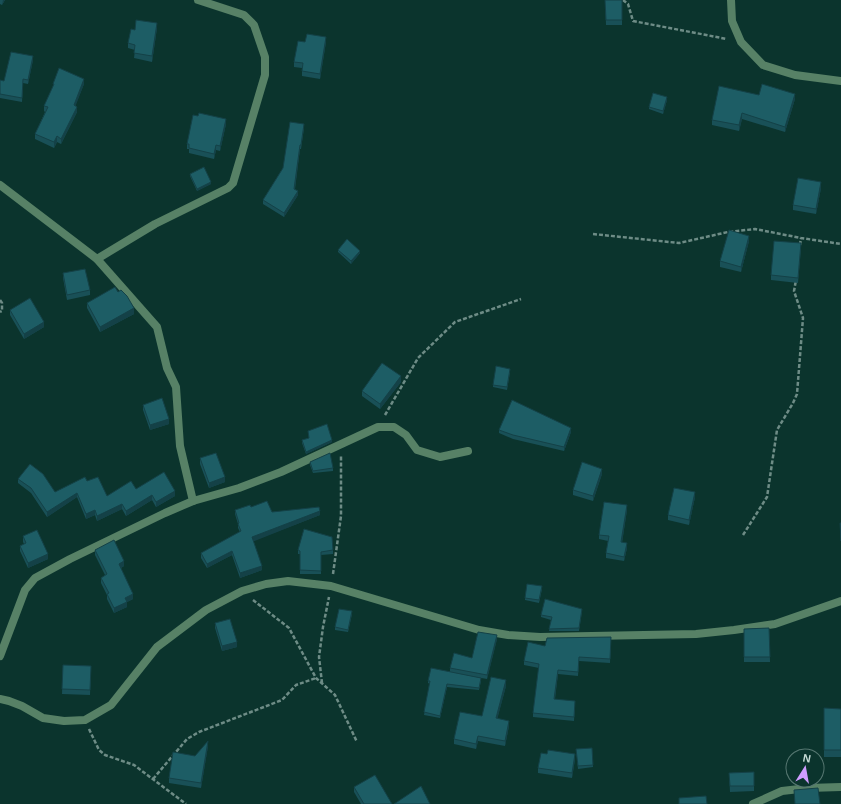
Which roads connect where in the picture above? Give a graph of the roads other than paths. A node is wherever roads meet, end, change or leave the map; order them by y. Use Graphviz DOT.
graph roads {
  1 [pos="198,0"];
  2 [pos="731,0"];
  3 [pos="841,81"];
  4 [pos="0,185"];
  5 [pos="97,259"];
  6 [pos="468,451"];
  7 [pos="193,501"];
  8 [pos="841,601"];
  9 [pos="0,656"];
  10 [pos="0,699"];
  11 [pos="841,787"];
  12 [pos="753,804"];
  1 -- 5 [label="street"];
  2 -- 3 [label="street"];
  4 -- 5 [label="street"];
  5 -- 7 [label="street"];
  6 -- 7 [label="street"];
  7 -- 9 [label="street"];
  8 -- 10 [label="street"];
  11 -- 12 [label="street"];
}
